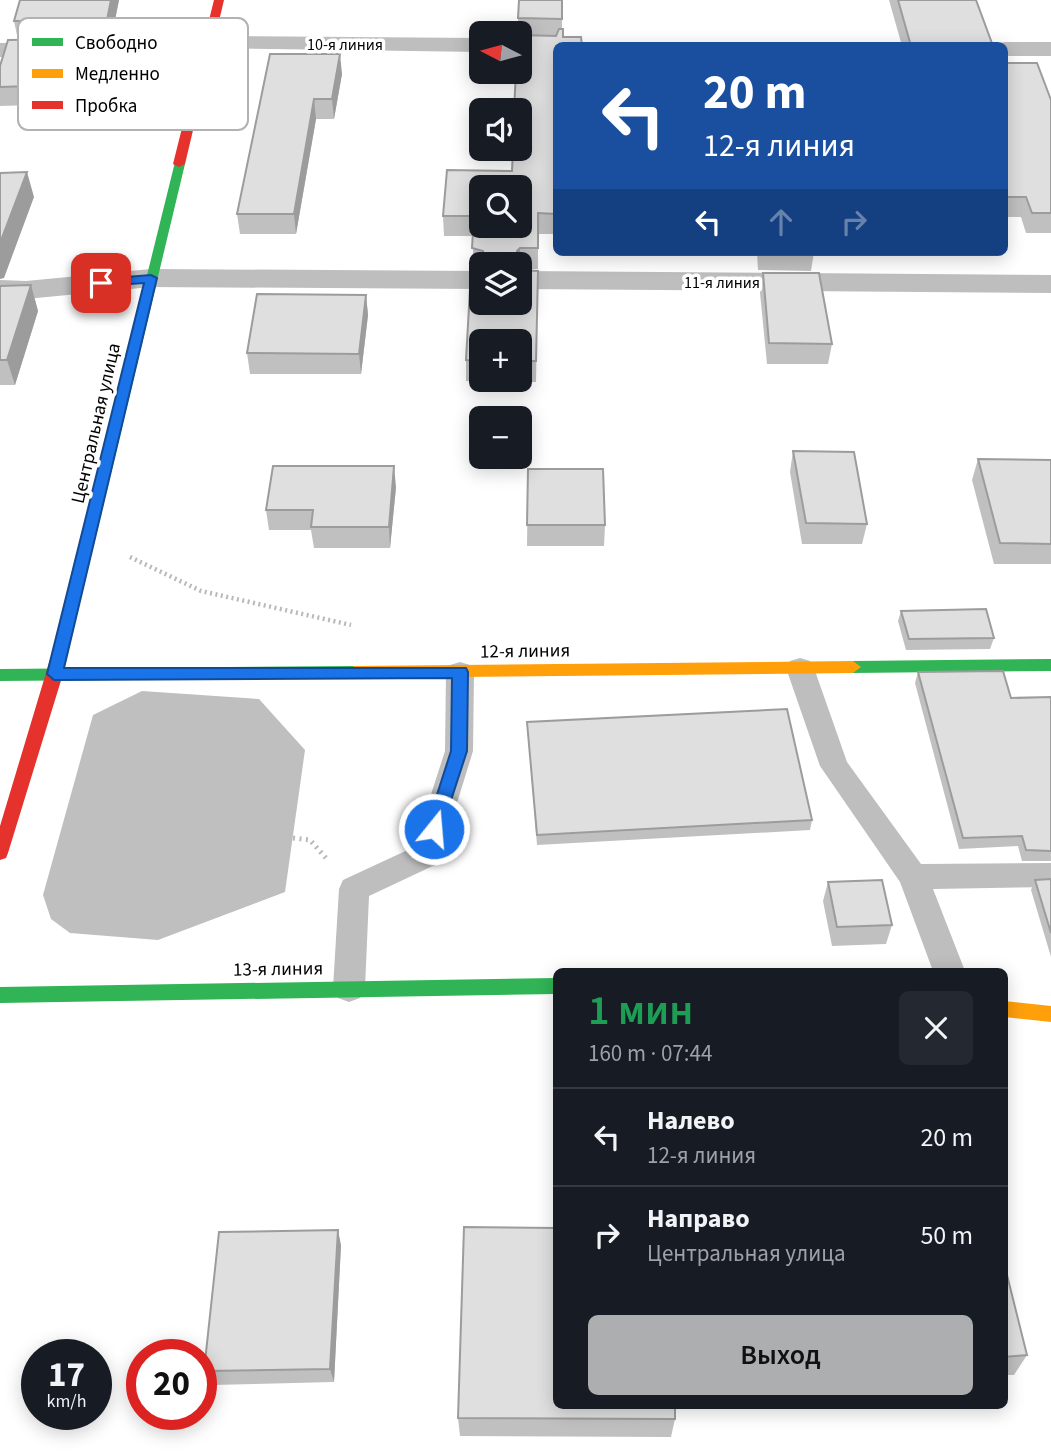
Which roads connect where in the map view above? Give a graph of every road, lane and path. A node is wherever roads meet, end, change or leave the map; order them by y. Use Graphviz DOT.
graph roads {
  1 [pos="219,0"];
  2 [pos="214,18"];
  3 [pos="469,46"];
  4 [pos="1008,49"];
  5 [pos="1051,49"];
  6 [pos="0,50"];
  7 [pos="18,50"];
  8 [pos="248,51"];
  9 [pos="187,130"];
  10 [pos="151,278"];
  11 [pos="469,280"];
  12 [pos="532,280"];
  13 [pos="1051,284"];
  14 [pos="0,289"];
  15 [pos="95,513"];
  16 [pos="353,625"];
  17 [pos="1051,665"];
  18 [pos="800,668"];
  19 [pos="460,672"];
  20 [pos="54,674"];
  21 [pos="0,675"];
  22 [pos="293,838"];
  23 [pos="310,840"];
  24 [pos="0,853"];
  25 [pos="1051,875"];
  26 [pos="913,877"];
  27 [pos="948,968"];
  28 [pos="553,986"];
  29 [pos="349,988"];
  30 [pos="0,995"];
  31 [pos="1008,1009"];
  32 [pos="1051,1014"];
  1 -- 2 [label="street, Центральная улица"];
  3 -- 8 [label="street, 10-я линия"];
  4 -- 5 [label="street"];
  6 -- 7 [label="street, 10-я линия"];
  9 -- 10 [label="street, Центральная улица"];
  10 -- 11 [label="street"];
  10 -- 14 [label="street"];
  10 -- 15 [label="street, Центральная улица"];
  12 -- 13 [label="street, 11-я линия"];
  15 -- 16 [label="path"];
  15 -- 20 [label="street, Центральная улица"];
  17 -- 18 [label="street, 12-я линия"];
  18 -- 19 [label="street, 12-я линия"];
  18 -- 26 [label="lane"];
  19 -- 20 [label="street, 12-я линия"];
  19 -- 29 [label="lane"];
  20 -- 21 [label="street, 12-я линия"];
  20 -- 24 [label="street, Центральная улица"];
  22 -- 23 [label="path"];
  25 -- 26 [label="lane"];
  26 -- 27 [label="lane"];
  28 -- 29 [label="street, 13-я линия"];
  29 -- 30 [label="street, 13-я линия"];
  31 -- 32 [label="street"];
}
